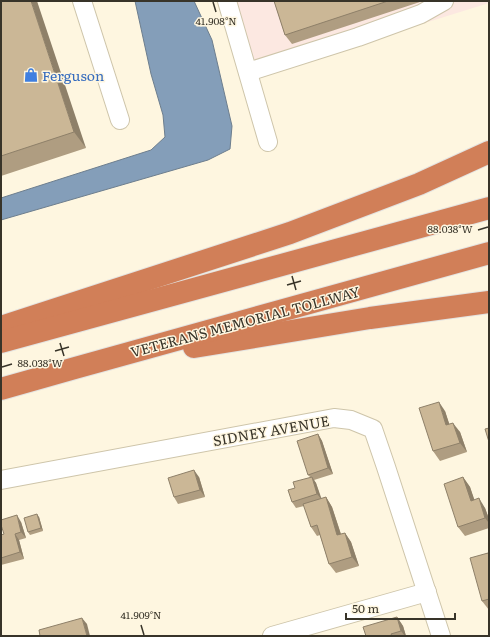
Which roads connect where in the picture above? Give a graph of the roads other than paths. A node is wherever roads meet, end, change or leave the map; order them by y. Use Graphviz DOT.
graph roads {
  1 [pos="82,1"];
  2 [pos="227,1"];
  3 [pos="444,1"];
  4 [pos="248,72"];
  5 [pos="120,120"];
  6 [pos="268,142"];
  7 [pos="489,152"];
  8 [pos="489,208"];
  9 [pos="489,253"];
  10 [pos="489,302"];
  11 [pos="1,327"];
  12 [pos="1,342"];
  13 [pos="75,368"];
  14 [pos="1,389"];
  15 [pos="1,480"];
  16 [pos="427,592"];
  17 [pos="272,636"];
  18 [pos="441,636"];
  1 -- 5 [label="street"];
  2 -- 4 [label="street"];
  3 -- 4 [label="street"];
  4 -- 6 [label="street"];
  7 -- 11 [label="highway"];
  8 -- 12 [label="highway"];
  9 -- 13 [label="highway, VETERANS MEMORIAL TOLLWAY"];
  10 -- 13 [label="highway"];
  13 -- 14 [label="highway, VETERANS MEMORIAL TOLLWAY"];
  15 -- 16 [label="street, SIDNEY AVENUE"];
  16 -- 17 [label="street"];
  16 -- 18 [label="street, SIDNEY AVENUE"];
}
